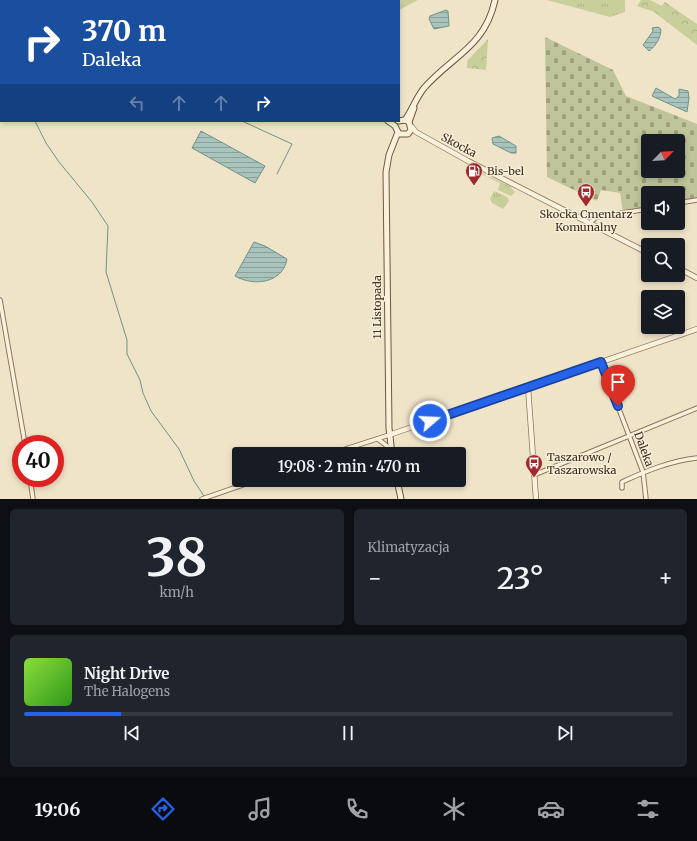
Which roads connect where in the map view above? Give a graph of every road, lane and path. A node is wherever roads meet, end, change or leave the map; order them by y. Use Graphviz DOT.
graph roads {
  1 [pos="494,0"];
  2 [pos="389,122"];
  3 [pos="405,122"];
  4 [pos="397,130"];
  5 [pos="406,135"];
  6 [pos="431,141"];
  7 [pos="388,160"];
  8 [pos="697,200"];
  9 [pos="685,203"];
  10 [pos="641,210"];
  11 [pos="586,212"];
  12 [pos="582,219"];
  13 [pos="590,223"];
  14 [pos="641,248"];
  15 [pos="685,272"];
  16 [pos="697,278"];
  17 [pos="0,300"];
  18 [pos="697,329"];
  19 [pos="601,362"];
  20 [pos="528,387"];
  21 [pos="697,408"];
  22 [pos="23,435"];
  23 [pos="389,435"];
  24 [pos="630,436"];
  25 [pos="375,439"];
  26 [pos="351,447"];
  27 [pos="388,447"];
  28 [pos="390,447"];
  29 [pos="697,458"];
  30 [pos="643,472"];
  31 [pos="534,475"];
  32 [pos="31,487"];
  33 [pos="237,487"];
  34 [pos="398,487"];
  35 [pos="622,488"];
  36 [pos="33,499"];
  37 [pos="203,499"];
  38 [pos="401,499"];
  39 [pos="536,499"];
  40 [pos="646,499"];
  1 -- 3 [label="main road"];
  2 -- 4 [label="main road"];
  3 -- 4 [label="main road, 11 Listopada"];
  3 -- 5 [label="main road, 11 Listopada"];
  3 -- 6 [label="street, Skocka"];
  4 -- 5 [label="main road"];
  4 -- 7 [label="main road, 11 Listopada"];
  5 -- 6 [label="street, Skocka"];
  5 -- 7 [label="main road, 11 Listopada"];
  6 -- 12 [label="street, Skocka"];
  7 -- 23 [label="main road, 11 Listopada"];
  8 -- 9 [label="street"];
  10 -- 13 [label="street"];
  11 -- 12 [label="street"];
  12 -- 13 [label="street, Skocka"];
  13 -- 14 [label="street, Skocka"];
  15 -- 16 [label="street"];
  17 -- 22 [label="street"];
  18 -- 19 [label="street"];
  19 -- 20 [label="street"];
  19 -- 24 [label="street, Daleka"];
  20 -- 23 [label="street"];
  20 -- 31 [label="street"];
  21 -- 24 [label="street"];
  23 -- 25 [label="street"];
  23 -- 28 [label="main road, 11 Listopada"];
  24 -- 30 [label="street, Daleka"];
  24 -- 31 [label="street"];
  25 -- 26 [label="street"];
  25 -- 27 [label="street"];
  29 -- 30 [label="street"];
  30 -- 35 [label="street"];
  30 -- 40 [label="street, Daleka"];
  31 -- 39 [label="street"];
  32 -- 36 [label="street"];
  33 -- 37 [label="street"];
  34 -- 38 [label="main road"];
}
